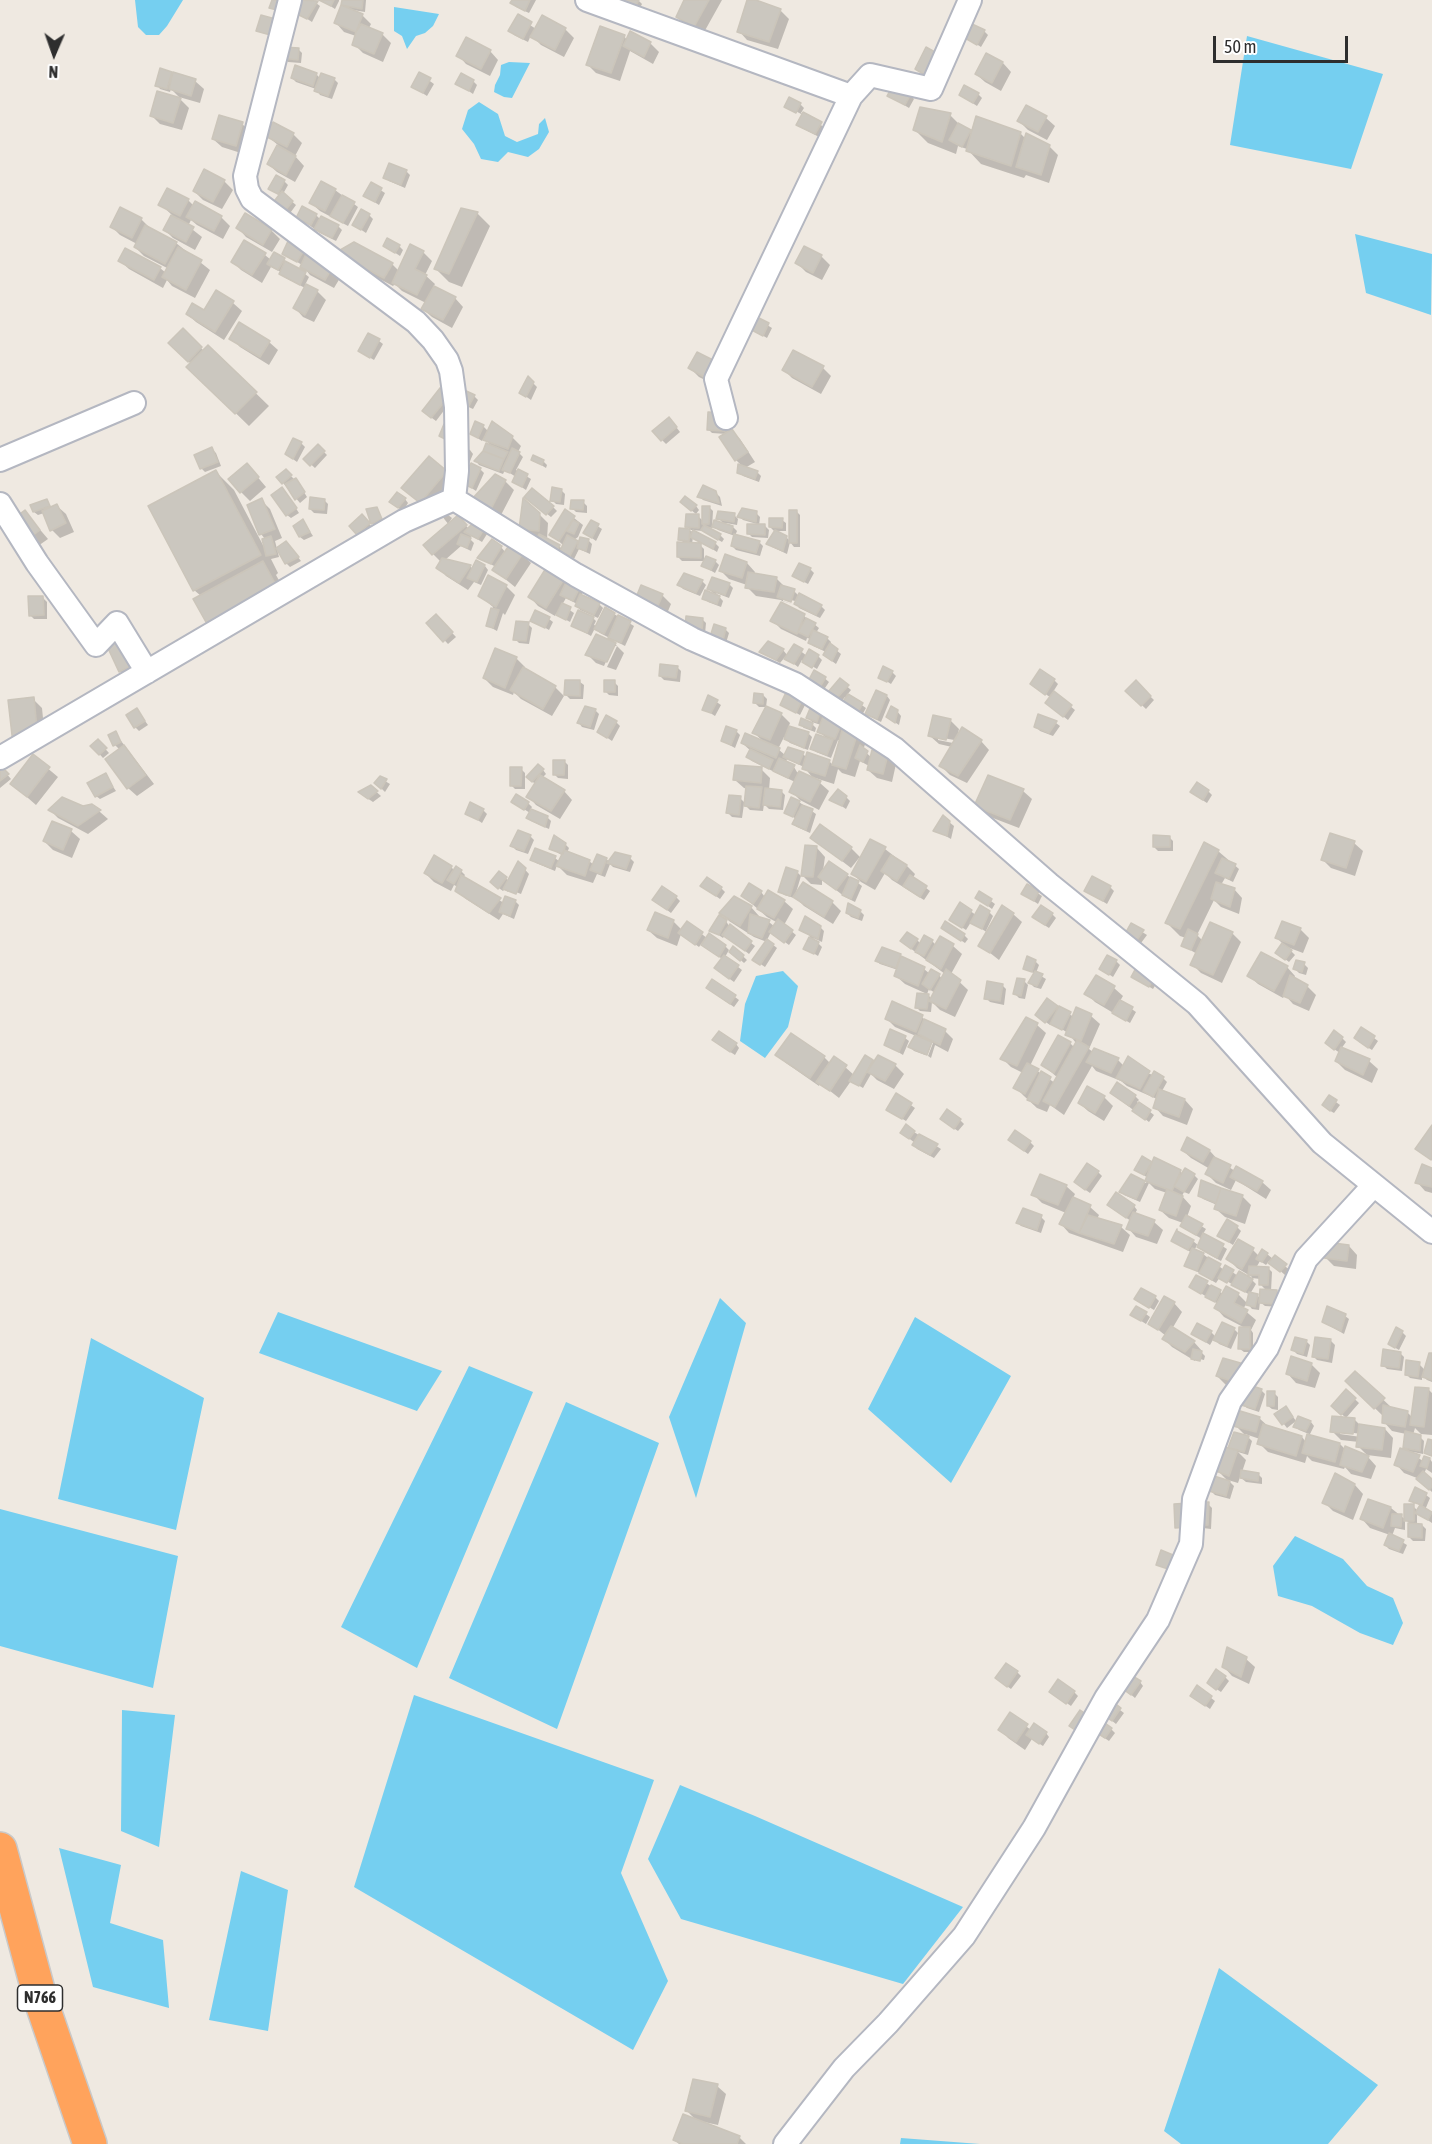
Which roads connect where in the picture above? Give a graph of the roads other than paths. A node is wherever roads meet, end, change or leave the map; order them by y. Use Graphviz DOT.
graph roads {
  1 [pos="290,0"];
  2 [pos="587,0"];
  3 [pos="970,0"];
  4 [pos="851,96"];
  5 [pos="134,403"];
  6 [pos="726,418"];
  7 [pos="0,460"];
  8 [pos="454,498"];
  9 [pos="0,504"];
  10 [pos="147,672"];
  11 [pos="0,758"];
  12 [pos="1374,1185"];
  13 [pos="1432,1232"];
  14 [pos="0,1849"];
  15 [pos="90,2144"];
  16 [pos="785,2144"];
  1 -- 8 [label="street"];
  2 -- 4 [label="street"];
  3 -- 4 [label="street"];
  4 -- 6 [label="street"];
  5 -- 7 [label="street"];
  8 -- 10 [label="street"];
  8 -- 12 [label="street"];
  9 -- 10 [label="street"];
  10 -- 11 [label="street"];
  12 -- 13 [label="street"];
  12 -- 16 [label="street"];
  14 -- 15 [label="highway, N766"];
}
